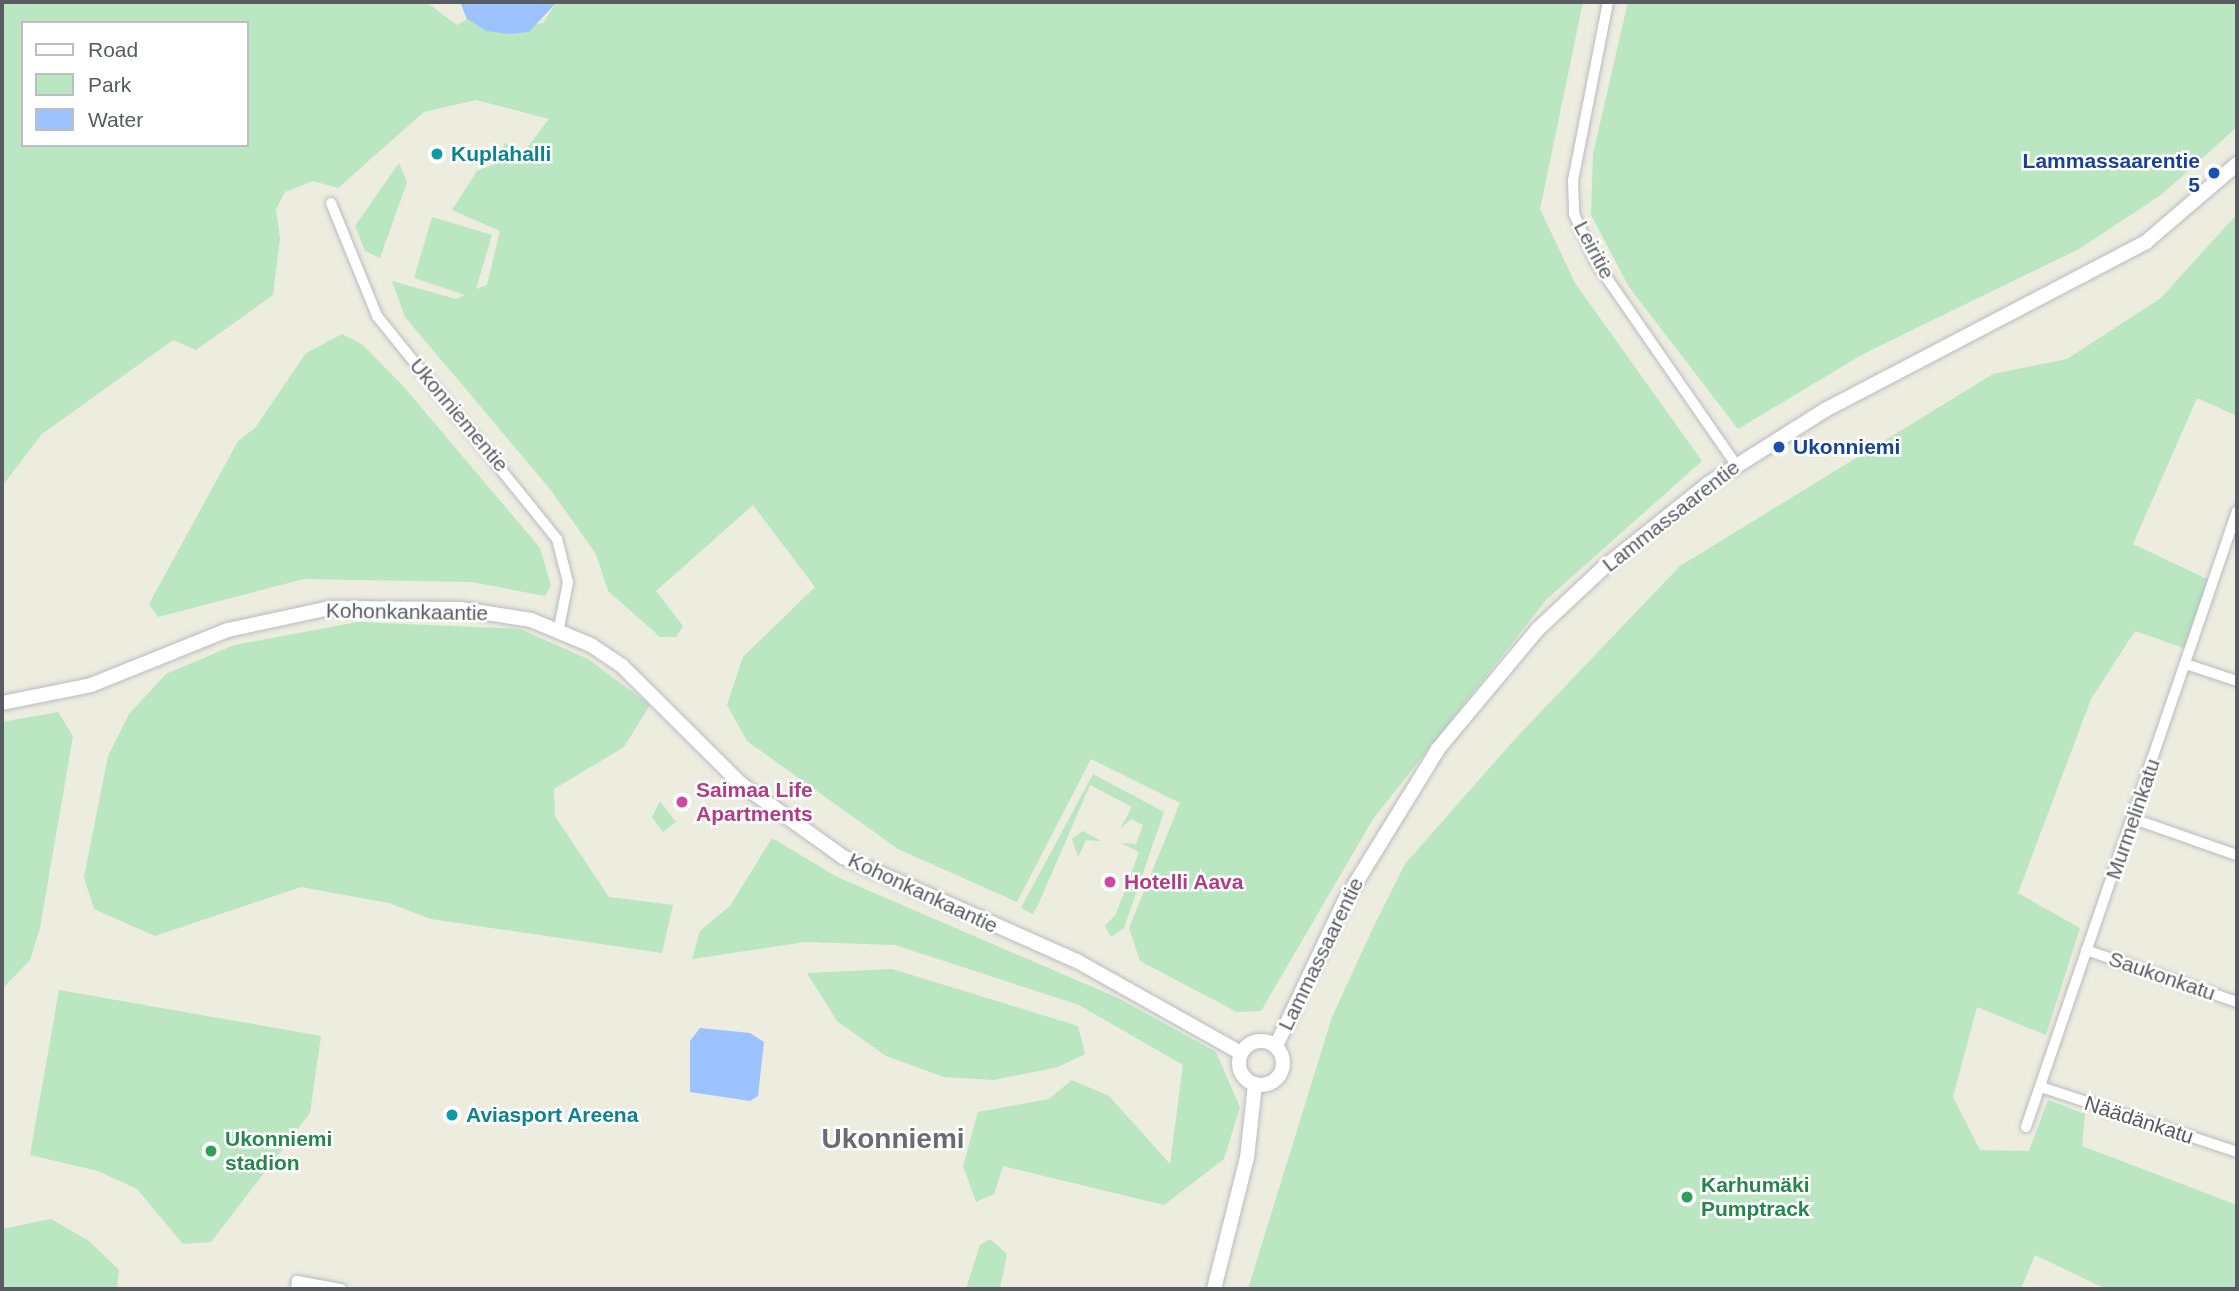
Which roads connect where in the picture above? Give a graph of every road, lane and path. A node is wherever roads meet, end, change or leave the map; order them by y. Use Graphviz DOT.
graph roads {
  1 [pos="1608,2"];
  2 [pos="2237,164"];
  3 [pos="331,203"];
  4 [pos="1736,464"];
  5 [pos="2237,511"];
  6 [pos="559,628"];
  7 [pos="2186,664"];
  8 [pos="2237,681"];
  9 [pos="2,703"];
  10 [pos="2134,819"];
  11 [pos="2237,855"];
  12 [pos="2086,950"];
  13 [pos="2237,1002"];
  14 [pos="1276,1046"];
  15 [pos="1241,1053"];
  16 [pos="1255,1084"];
  17 [pos="2041,1087"];
  18 [pos="2026,1127"];
  19 [pos="2237,1152"];
  20 [pos="296,1289"];
  21 [pos="341,1289"];
  22 [pos="1214,1289"];
  1 -- 4 [label="street, Leiritie"];
  2 -- 4 [label="street, Lammassaarentie"];
  3 -- 6 [label="street, Ukonniementie"];
  4 -- 14 [label="street, Lammassaarentie"];
  5 -- 7 [label="street, Murmelinkatu"];
  6 -- 9 [label="street, Kohonkankaantie"];
  6 -- 15 [label="street, Kohonkankaantie"];
  7 -- 8 [label="street"];
  7 -- 10 [label="street, Murmelinkatu"];
  10 -- 11 [label="street"];
  10 -- 12 [label="street, Murmelinkatu"];
  12 -- 13 [label="street, Saukonkatu"];
  12 -- 17 [label="street, Murmelinkatu"];
  14 -- 15 [label="street"];
  14 -- 16 [label="street"];
  15 -- 16 [label="street"];
  16 -- 22 [label="street"];
  17 -- 18 [label="street, Murmelinkatu"];
  17 -- 19 [label="street, Näädänkatu"];
  20 -- 21 [label="street"];
}
